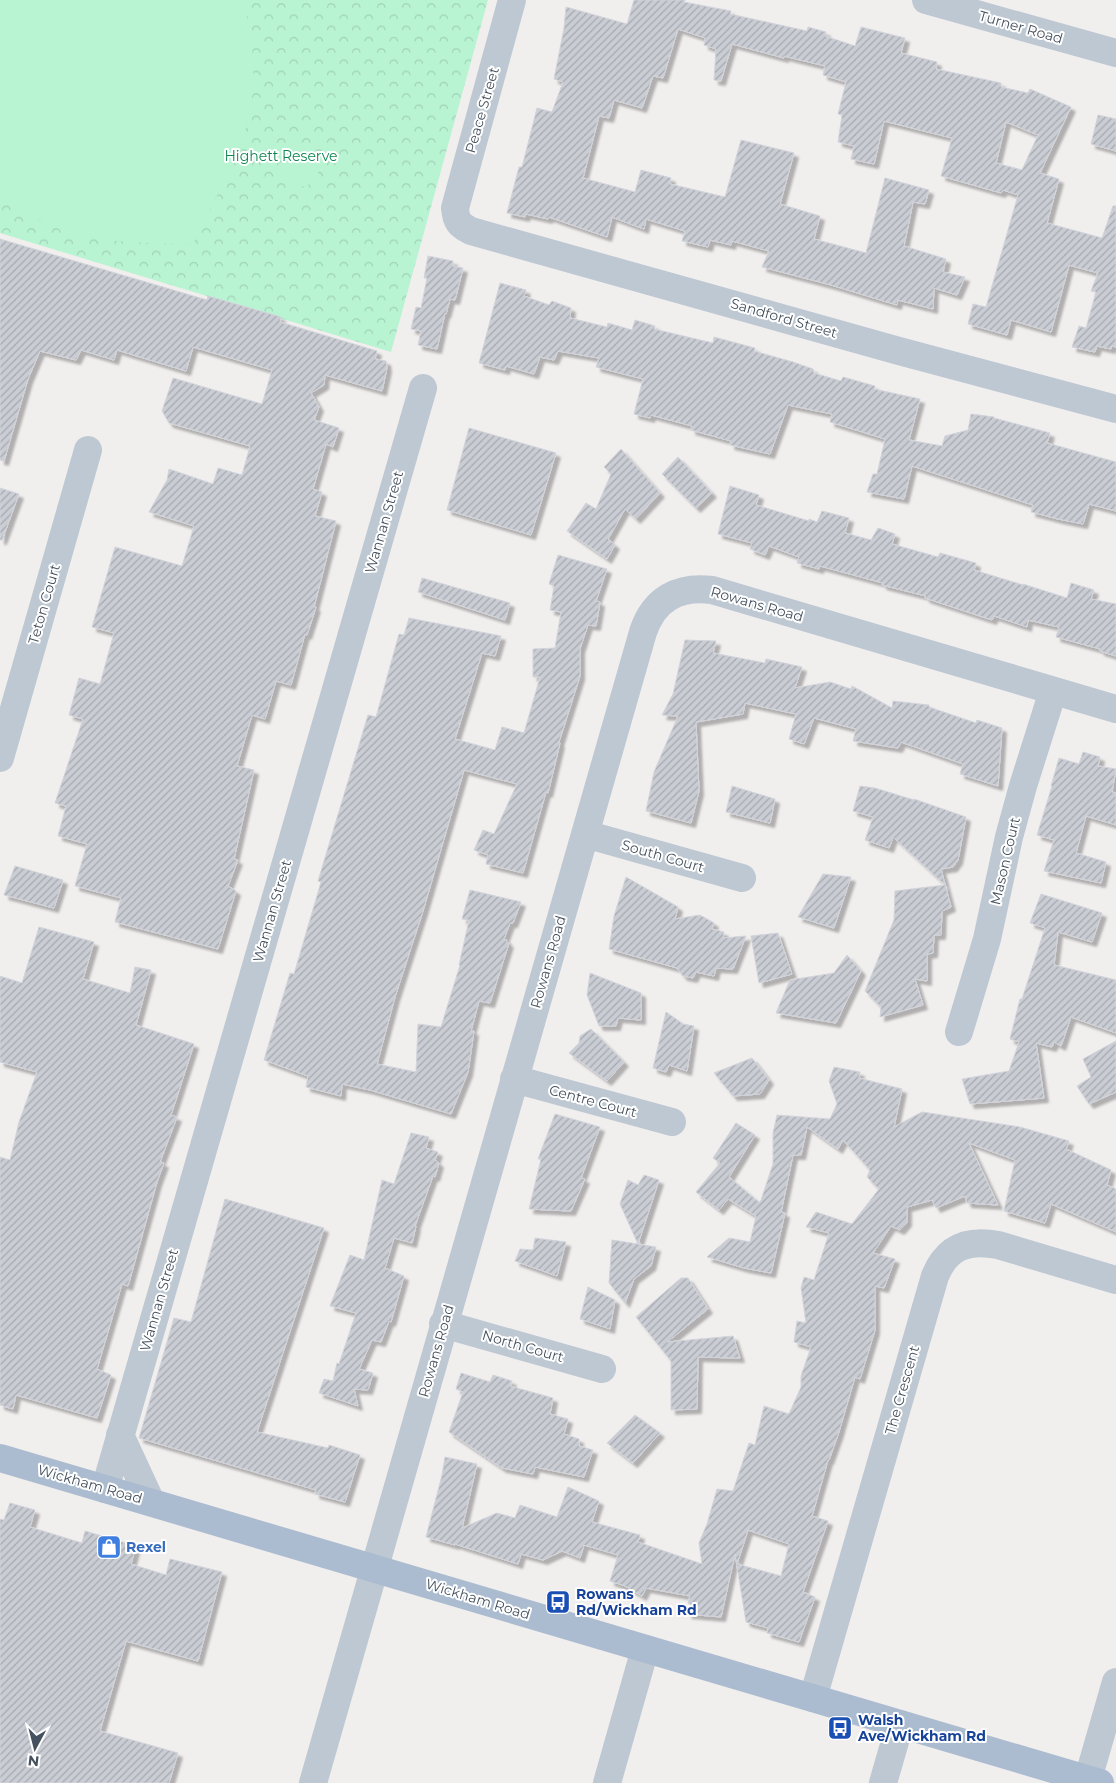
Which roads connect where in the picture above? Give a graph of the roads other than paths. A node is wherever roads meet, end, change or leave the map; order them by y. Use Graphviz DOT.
graph roads {
  1 [pos="512,0"];
  2 [pos="926,0"];
  3 [pos="1116,53"];
  4 [pos="456,220"];
  5 [pos="423,388"];
  6 [pos="1116,409"];
  7 [pos="88,450"];
  8 [pos="1053,691"];
  9 [pos="1116,709"];
  10 [pos="0,758"];
  11 [pos="585,834"];
  12 [pos="742,878"];
  13 [pos="959,1032"];
  14 [pos="514,1079"];
  15 [pos="672,1122"];
  16 [pos="1116,1280"];
  17 [pos="443,1324"];
  18 [pos="602,1369"];
  19 [pos="120,1434"];
  20 [pos="0,1458"];
  21 [pos="105,1489"];
  22 [pos="151,1502"];
  23 [pos="373,1568"];
  24 [pos="645,1649"];
  25 [pos="1116,1682"];
  26 [pos="812,1698"];
  27 [pos="900,1724"];
  28 [pos="1094,1781"];
  29 [pos="313,1783"];
  30 [pos="607,1783"];
  31 [pos="883,1783"];
  1 -- 4 [label="street, Peace Street"];
  2 -- 3 [label="street, Turner Road"];
  4 -- 6 [label="street, Sandford Street"];
  5 -- 19 [label="street, Wannan Street"];
  7 -- 10 [label="street, Teton Court"];
  8 -- 9 [label="street, Rowans Road"];
  8 -- 11 [label="street, Rowans Road"];
  8 -- 13 [label="street, Mason Court"];
  11 -- 12 [label="street, South Court"];
  11 -- 14 [label="street, Rowans Road"];
  14 -- 15 [label="street, Centre Court"];
  14 -- 17 [label="street, Rowans Road"];
  16 -- 26 [label="street, The Crescent"];
  17 -- 18 [label="street, North Court"];
  17 -- 23 [label="street, Rowans Road"];
  19 -- 21 [label="street, Wannan Street"];
  19 -- 22 [label="street"];
  20 -- 21 [label="main road, Wickham Road"];
  21 -- 22 [label="main road, Wickham Road"];
  22 -- 23 [label="main road, Wickham Road"];
  23 -- 24 [label="main road, Wickham Road"];
  23 -- 29 [label="street, Rowans Road"];
  24 -- 26 [label="main road, Wickham Road"];
  24 -- 30 [label="street"];
  25 -- 28 [label="street"];
  26 -- 27 [label="main road, Wickham Road"];
  27 -- 28 [label="main road, Wickham Road"];
  27 -- 31 [label="street"];
}
